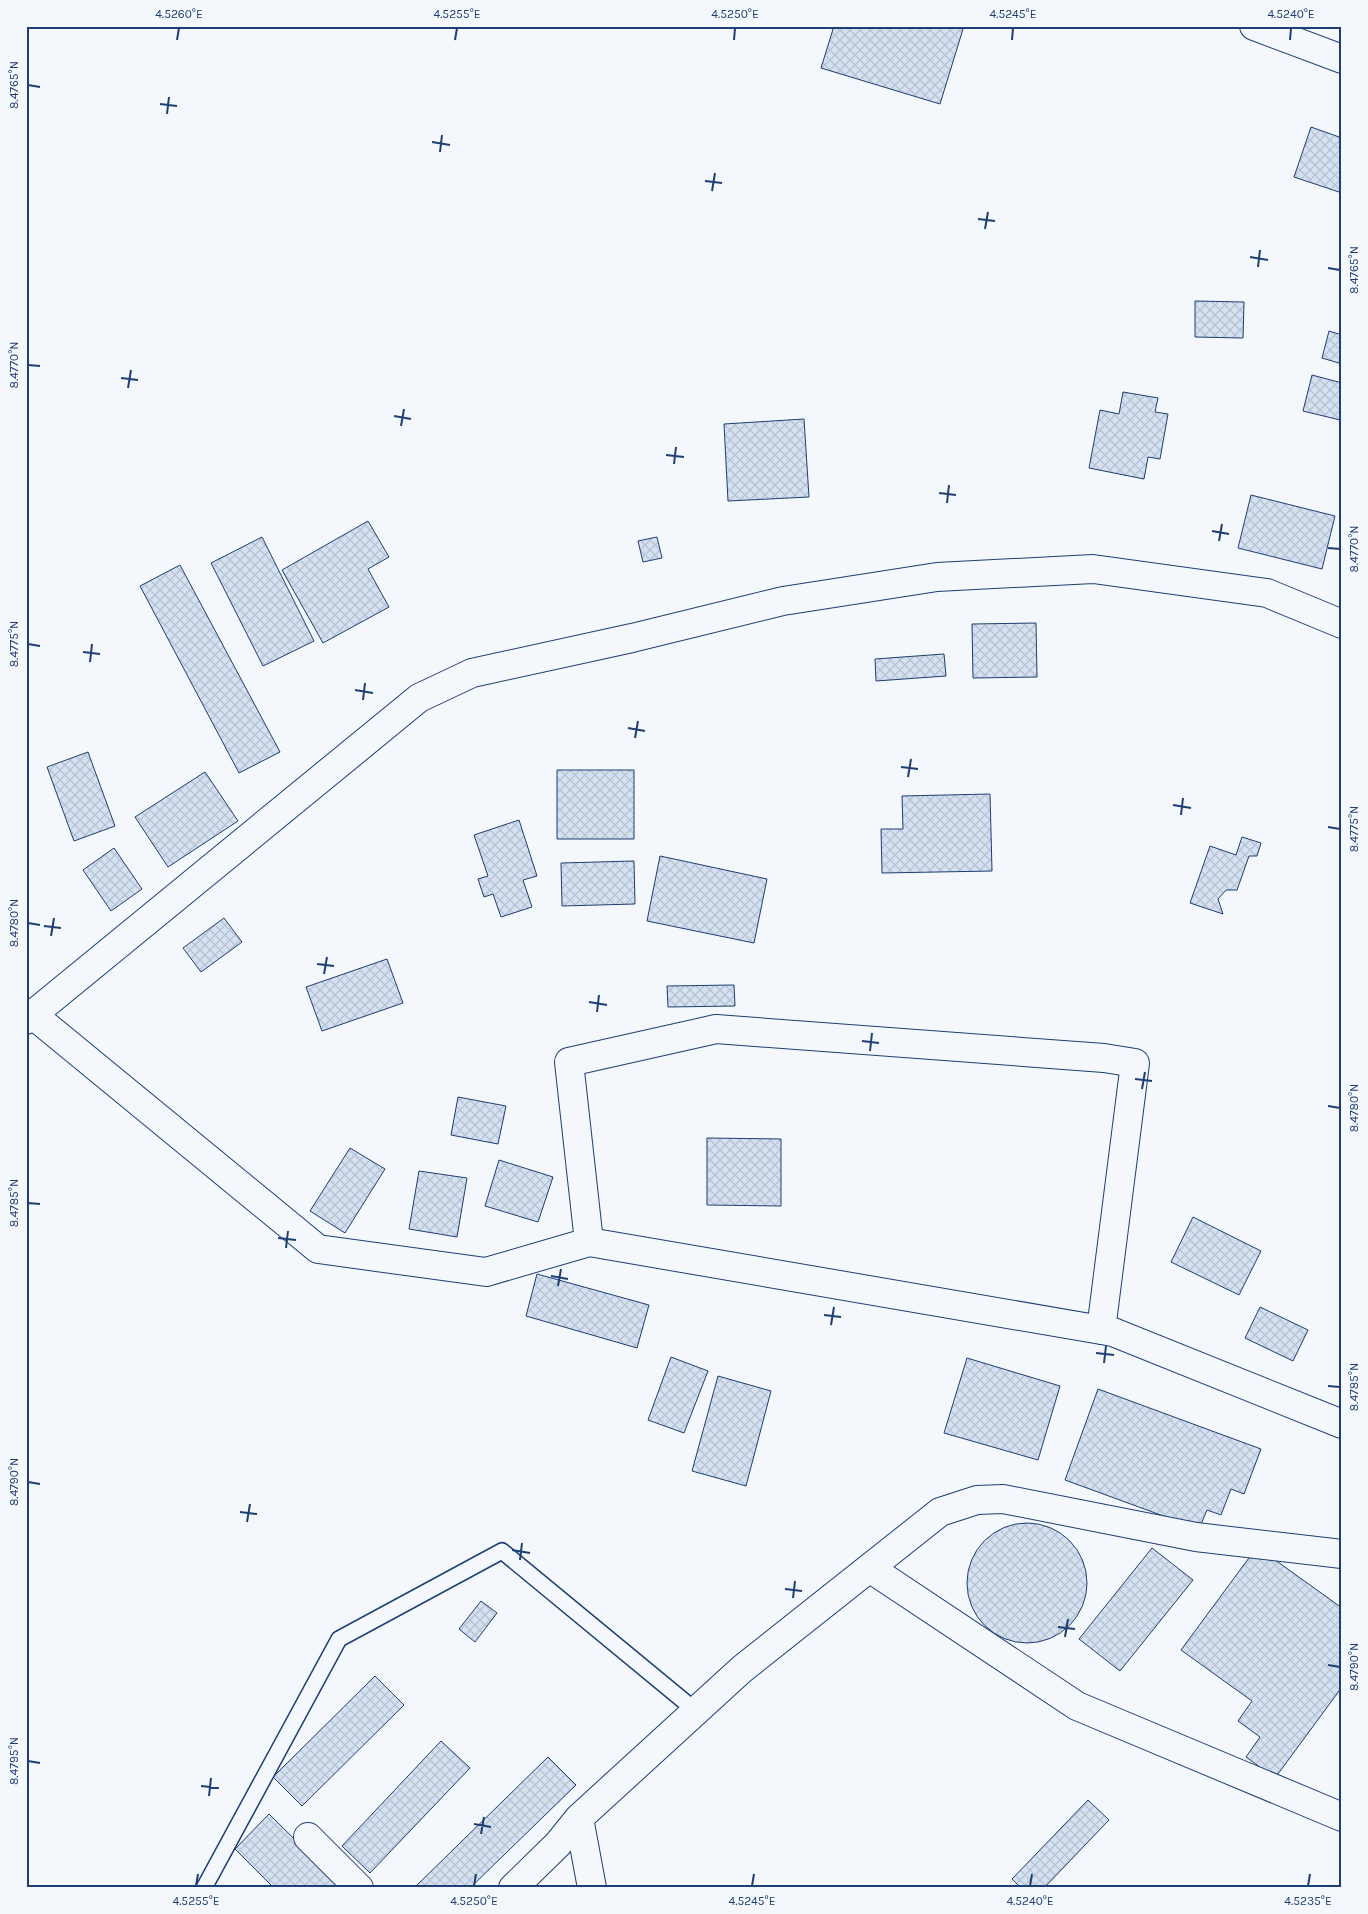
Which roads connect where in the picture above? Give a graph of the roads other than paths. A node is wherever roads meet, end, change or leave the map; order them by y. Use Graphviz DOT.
graph roads {
  1 [pos="1254,26"];
  2 [pos="1342,58"];
  3 [pos="1342,624"];
  4 [pos="30,1017"];
  5 [pos="588,1242"];
  6 [pos="1101,1330"];
  7 [pos="1342,1424"];
  8 [pos="1342,1554"];
  9 [pos="871,1569"];
  10 [pos="696,1711"];
  11 [pos="579,1818"];
  12 [pos="1342,1818"];
  13 [pos="308,1837"];
  14 [pos="204,1888"];
  15 [pos="359,1888"];
  16 [pos="513,1888"];
  17 [pos="592,1888"];
  1 -- 2 [label="street"];
  3 -- 4 [label="street"];
  4 -- 5 [label="street"];
  5 -- 6 [label="street"];
  5 -- 6 [label="street"];
  6 -- 7 [label="street"];
  8 -- 9 [label="street"];
  9 -- 10 [label="street"];
  9 -- 12 [label="street"];
  10 -- 11 [label="street"];
  10 -- 14 [label="lane"];
  11 -- 16 [label="street"];
  11 -- 17 [label="street"];
  13 -- 15 [label="street"];
}
